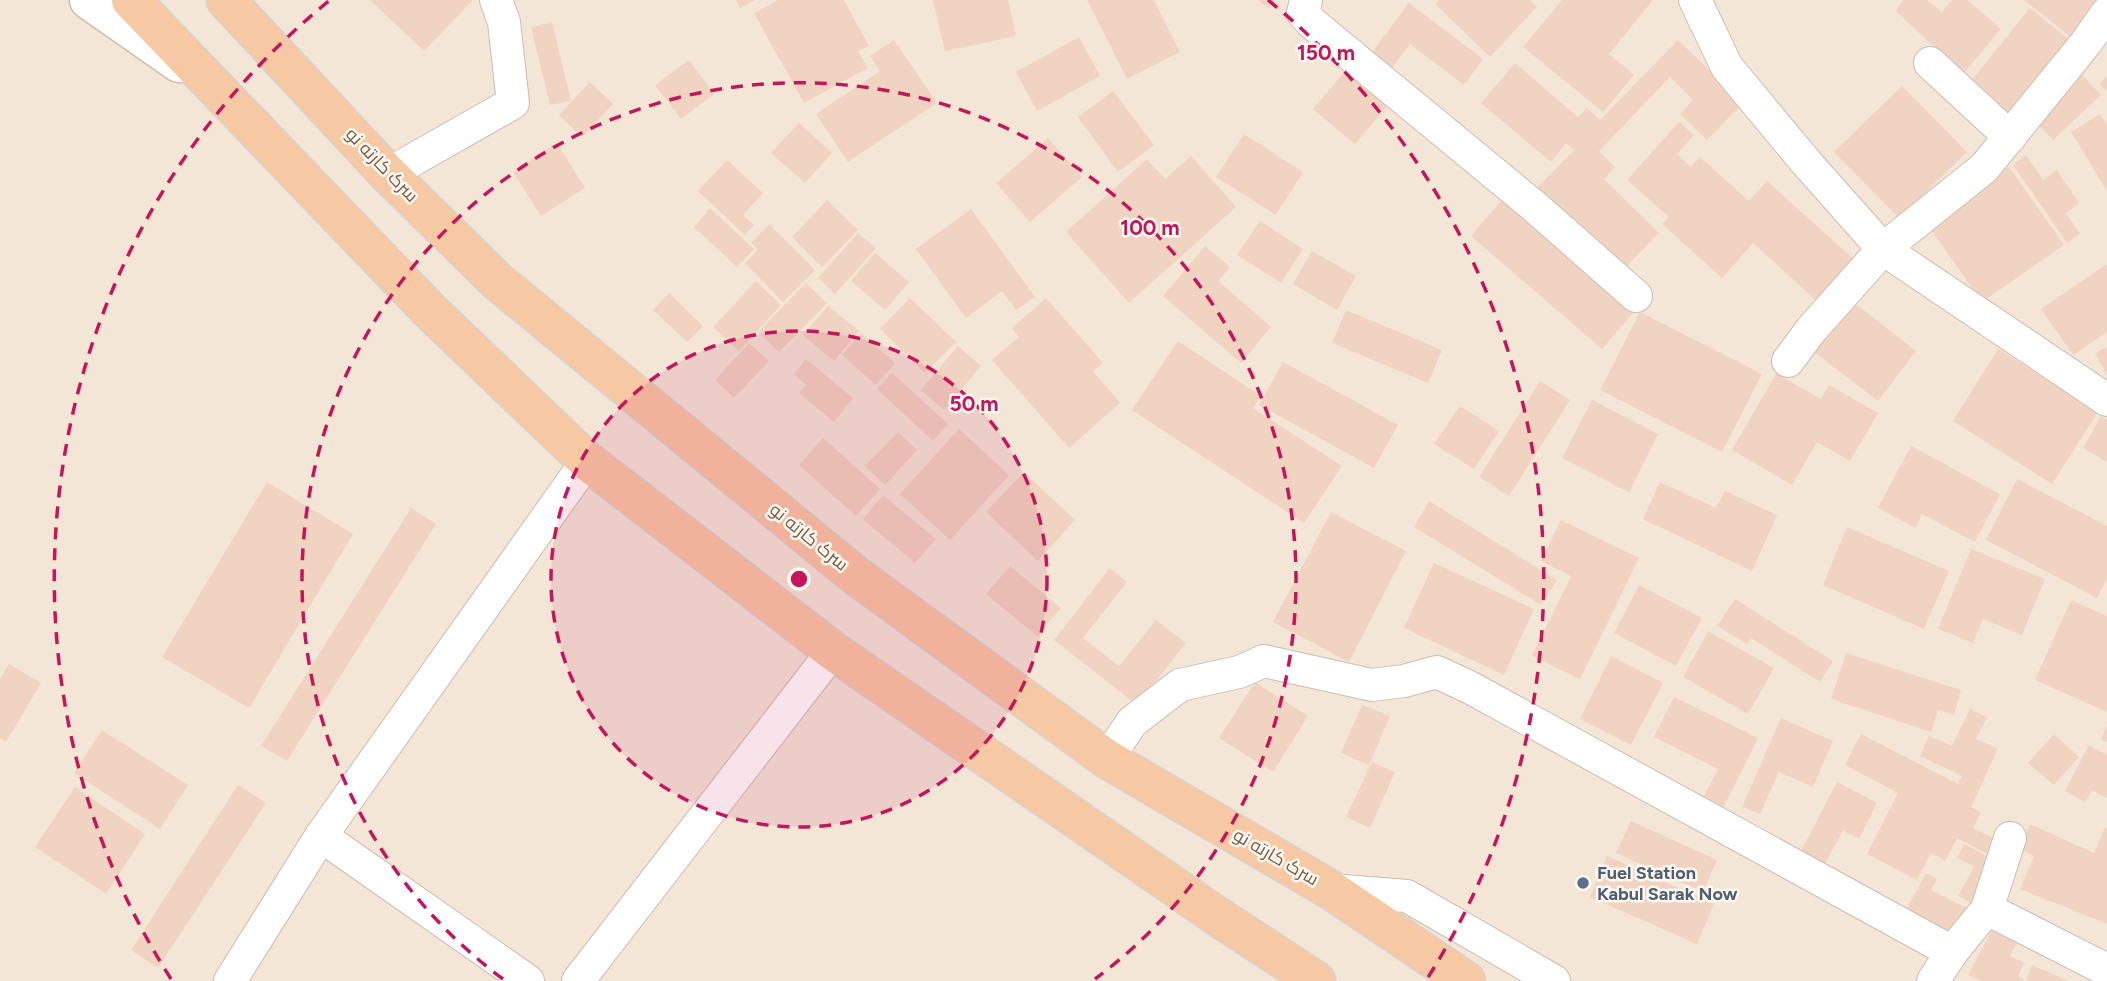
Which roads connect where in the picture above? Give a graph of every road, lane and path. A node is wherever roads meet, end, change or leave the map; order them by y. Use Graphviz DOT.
graph roads {
  1 [pos="89,0"];
  2 [pos="131,0"];
  3 [pos="226,0"];
  4 [pos="496,0"];
  5 [pos="1306,0"];
  6 [pos="1695,0"];
  7 [pos="2107,13"];
  8 [pos="1930,63"];
  9 [pos="216,89"];
  10 [pos="2010,137"];
  11 [pos="388,173"];
  12 [pos="1883,249"];
  13 [pos="1636,296"];
  14 [pos="1788,361"];
  15 [pos="2107,400"];
  16 [pos="587,461"];
  17 [pos="833,651"];
  18 [pos="1107,759"];
  19 [pos="321,836"];
  20 [pos="2010,838"];
  21 [pos="1331,890"];
  22 [pos="1987,909"];
  23 [pos="1952,952"];
  24 [pos="2107,970"];
  25 [pos="230,981"];
  26 [pos="528,981"];
  27 [pos="578,981"];
  28 [pos="1317,981"];
  29 [pos="1466,981"];
  30 [pos="1554,981"];
  31 [pos="1933,981"];
  1 -- 9 [label="main road"];
  2 -- 9 [label="highway"];
  3 -- 11 [label="highway, سرک کارته نو"];
  4 -- 11 [label="street"];
  5 -- 13 [label="street"];
  6 -- 12 [label="street"];
  7 -- 10 [label="street"];
  8 -- 10 [label="street"];
  9 -- 16 [label="highway"];
  10 -- 12 [label="street"];
  11 -- 18 [label="highway, سرک کارته نو"];
  12 -- 14 [label="street"];
  12 -- 15 [label="street"];
  16 -- 17 [label="highway"];
  16 -- 19 [label="street"];
  17 -- 27 [label="street"];
  17 -- 28 [label="highway"];
  18 -- 21 [label="highway, سرک کارته نو"];
  18 -- 23 [label="street"];
  19 -- 25 [label="street"];
  19 -- 26 [label="street"];
  20 -- 22 [label="street"];
  21 -- 29 [label="highway, سرک کارته نو"];
  21 -- 30 [label="street"];
  22 -- 23 [label="street"];
  22 -- 24 [label="street"];
  23 -- 31 [label="street"];
}
